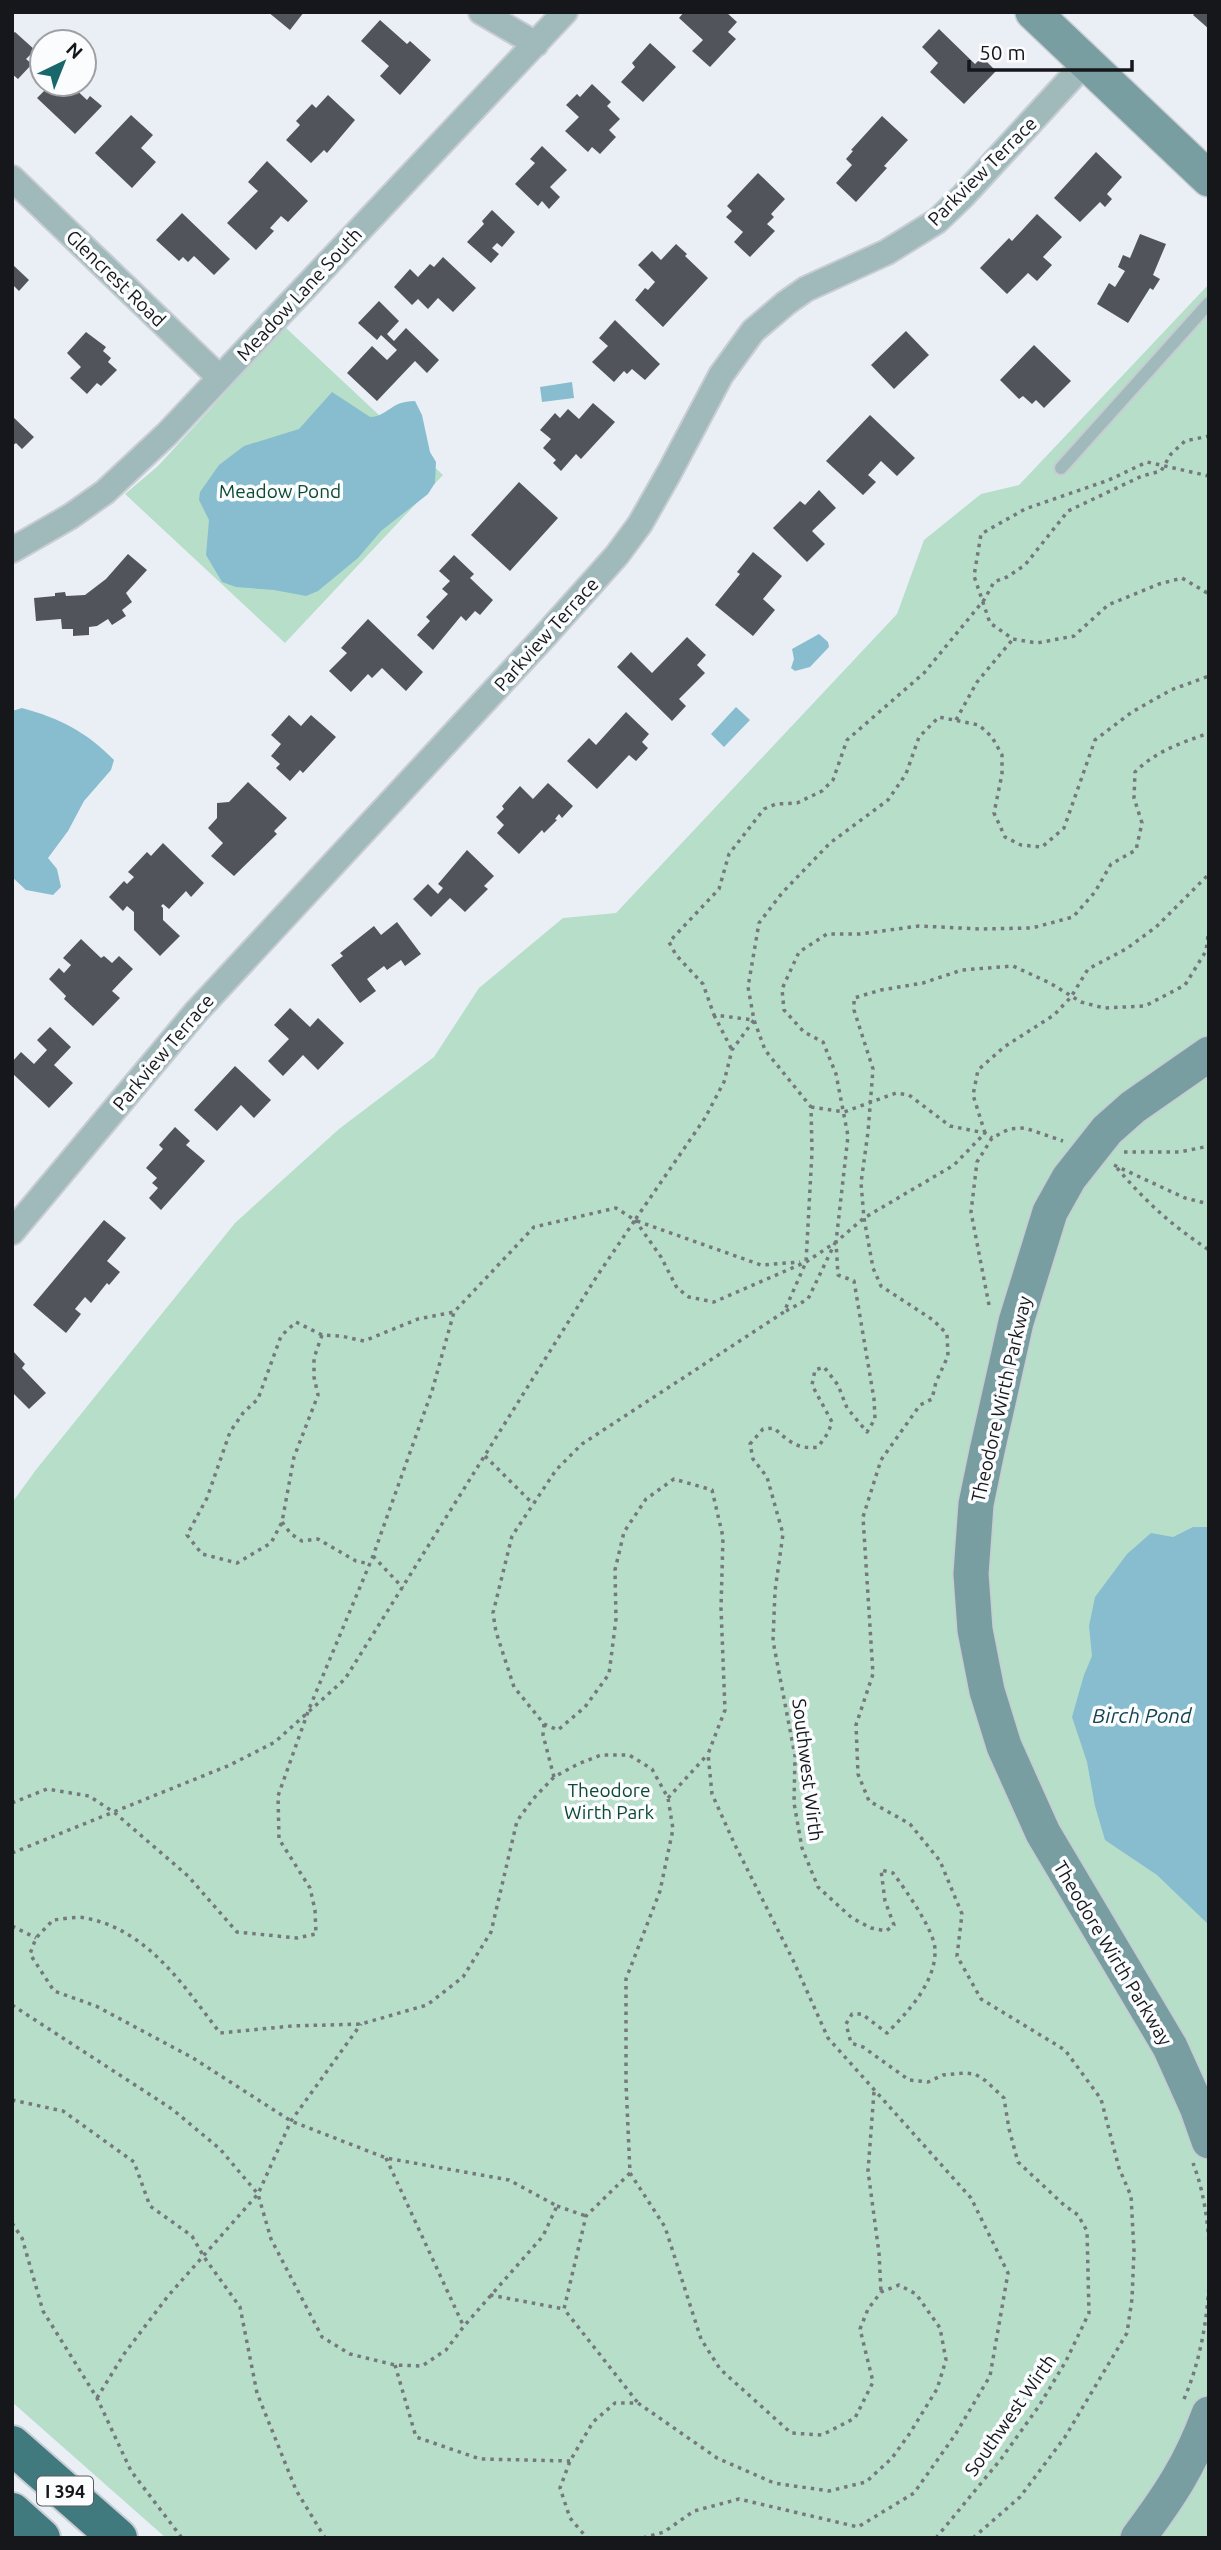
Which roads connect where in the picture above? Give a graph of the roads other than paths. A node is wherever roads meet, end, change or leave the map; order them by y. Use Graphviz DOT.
graph roads {
  1 [pos="481,12"];
  2 [pos="565,12"];
  3 [pos="1033,12"];
  4 [pos="536,44"];
  5 [pos="1086,62"];
  6 [pos="12,178"];
  7 [pos="1209,178"];
  8 [pos="1209,303"];
  9 [pos="220,377"];
  10 [pos="1061,468"];
  11 [pos="14,546"];
  12 [pos="1209,1054"];
  13 [pos="12,1232"];
  14 [pos="1200,2148"];
  15 [pos="1196,2408"];
  16 [pos="12,2445"];
  17 [pos="12,2512"];
  18 [pos="41,2538"];
  19 [pos="118,2538"];
  20 [pos="1138,2538"];
  1 -- 4 [label="street"];
  2 -- 4 [label="street, Meadow Lane South"];
  3 -- 5 [label="street"];
  4 -- 9 [label="street, Meadow Lane South"];
  5 -- 7 [label="street"];
  5 -- 13 [label="street, Parkview Terrace"];
  6 -- 9 [label="street, Glencrest Road"];
  8 -- 10 [label="lane"];
  9 -- 11 [label="street, Meadow Lane South"];
  12 -- 14 [label="street, Theodore Wirth Parkway"];
  15 -- 20 [label="street"];
  16 -- 19 [label="highway, I 394"];
  17 -- 18 [label="highway"];
}
